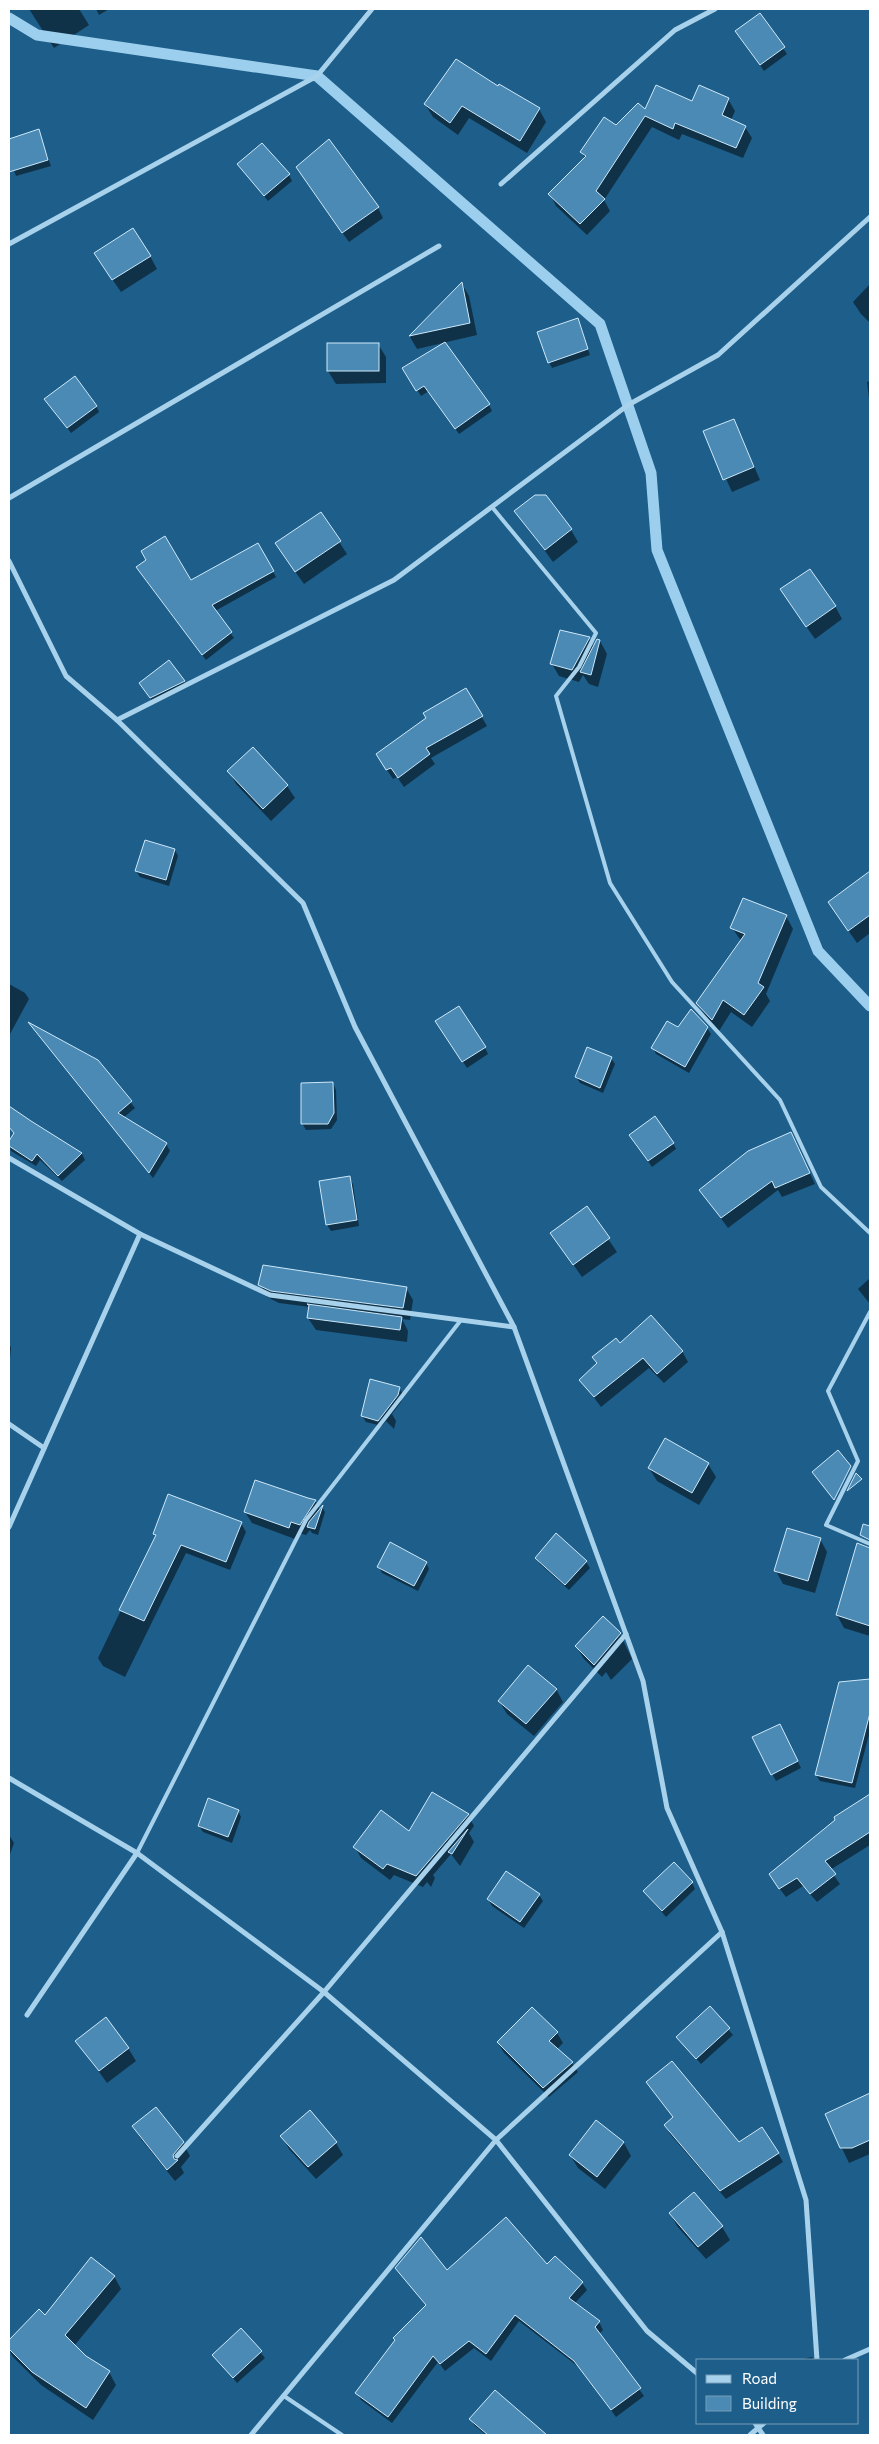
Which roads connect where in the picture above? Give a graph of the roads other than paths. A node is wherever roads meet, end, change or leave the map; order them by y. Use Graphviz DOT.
graph roads {
  1 [pos="372,9"];
  2 [pos="715,9"];
  3 [pos="501,184"];
  4 [pos="870,217"];
  5 [pos="9,244"];
  6 [pos="439,246"];
  7 [pos="9,498"];
  8 [pos="492,507"];
  9 [pos="9,561"];
  10 [pos="117,720"];
  11 [pos="9,1158"];
  12 [pos="870,1233"];
  13 [pos="140,1234"];
  14 [pos="870,1312"];
  15 [pos="461,1320"];
  16 [pos="514,1327"];
  17 [pos="9,1424"];
  18 [pos="44,1448"];
  19 [pos="9,1527"];
  20 [pos="870,1544"];
  21 [pos="626,1634"];
  22 [pos="9,1778"];
  23 [pos="137,1853"];
  24 [pos="722,1932"];
  25 [pos="324,1992"];
  26 [pos="27,2015"];
  27 [pos="496,2140"];
  28 [pos="177,2156"];
  29 [pos="870,2349"];
  30 [pos="817,2359"];
  31 [pos="847,2359"];
  32 [pos="696,2372"];
  33 [pos="284,2396"];
  34 [pos="759,2424"];
  35 [pos="251,2435"];
  36 [pos="342,2435"];
  37 [pos="750,2435"];
  38 [pos="764,2435"];
  1 -- 5 [label="street"];
  2 -- 3 [label="street"];
  4 -- 8 [label="street"];
  6 -- 7 [label="street"];
  8 -- 10 [label="street"];
  8 -- 12 [label="lane"];
  9 -- 10 [label="street"];
  10 -- 16 [label="street"];
  11 -- 13 [label="street"];
  13 -- 15 [label="street"];
  13 -- 18 [label="street"];
  14 -- 20 [label="lane"];
  15 -- 16 [label="street"];
  15 -- 23 [label="lane"];
  16 -- 21 [label="street"];
  17 -- 18 [label="street"];
  18 -- 19 [label="street"];
  21 -- 24 [label="street"];
  21 -- 25 [label="street"];
  22 -- 23 [label="street"];
  23 -- 25 [label="street"];
  23 -- 26 [label="street"];
  24 -- 27 [label="street"];
  24 -- 30 [label="street"];
  25 -- 27 [label="street"];
  25 -- 28 [label="street"];
  27 -- 32 [label="street"];
  27 -- 33 [label="street"];
  29 -- 31 [label="street"];
  33 -- 35 [label="street"];
  33 -- 36 [label="lane"];
  34 -- 37 [label="street"];
  34 -- 38 [label="street"];
}
